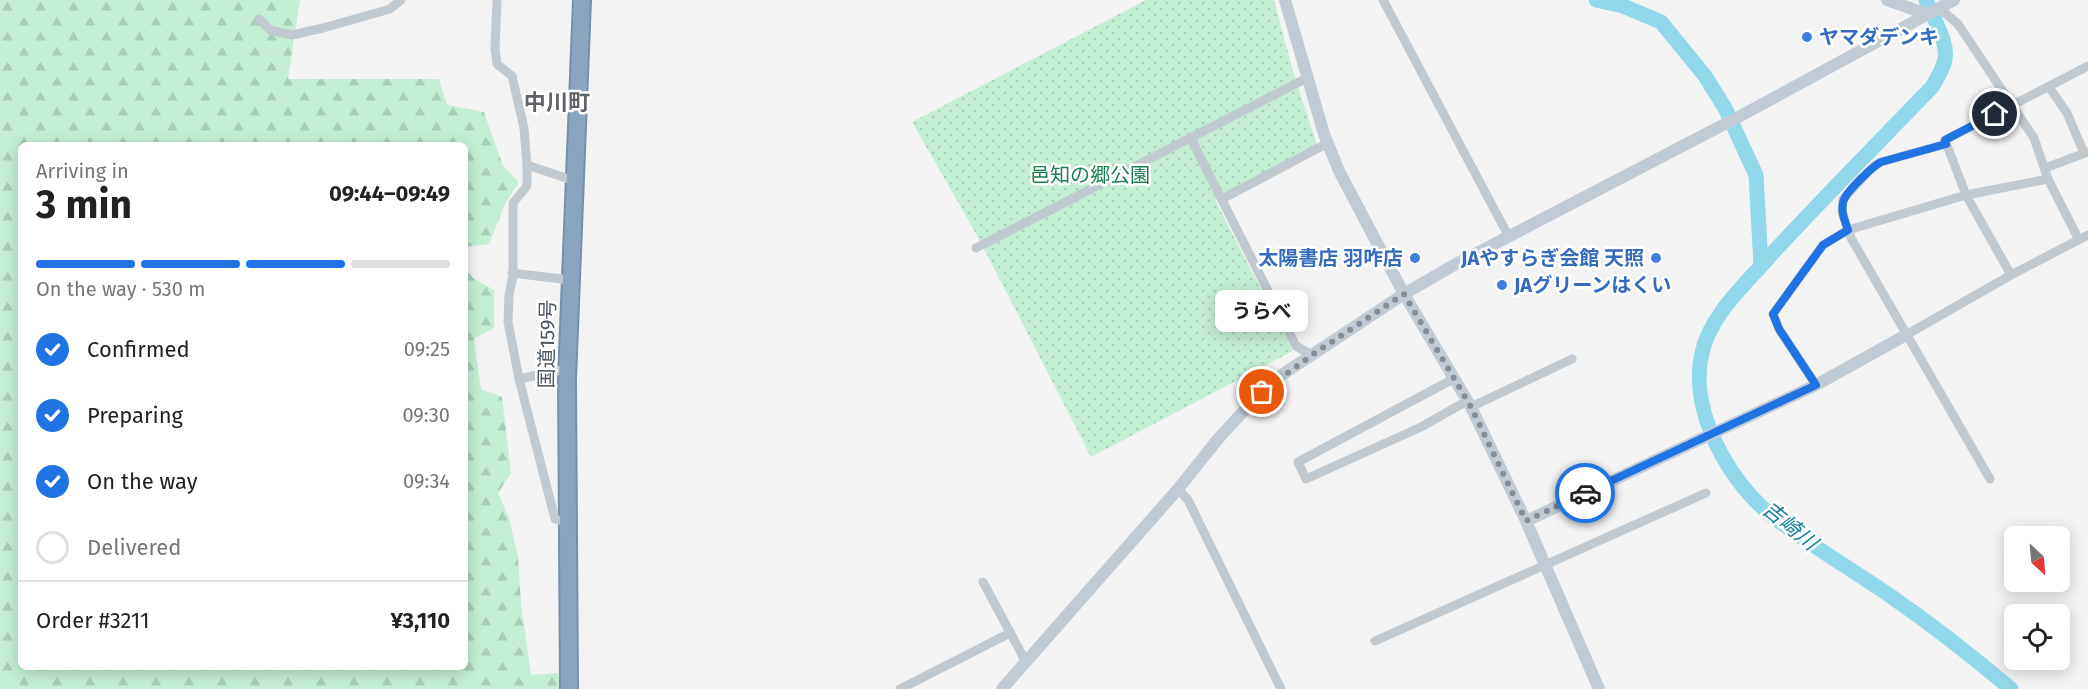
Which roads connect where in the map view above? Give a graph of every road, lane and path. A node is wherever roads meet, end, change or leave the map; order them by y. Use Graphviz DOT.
graph roads {
  1 [pos="401,0"];
  2 [pos="497,0"];
  3 [pos="582,0"];
  4 [pos="1285,0"];
  5 [pos="1383,0"];
  6 [pos="1887,0"];
  7 [pos="1954,0"];
  8 [pos="1939,8"];
  9 [pos="1927,14"];
  10 [pos="259,19"];
  11 [pos="2088,66"];
  12 [pos="1307,78"];
  13 [pos="2049,87"];
  14 [pos="2012,105"];
  15 [pos="1190,137"];
  16 [pos="1328,143"];
  17 [pos="1946,144"];
  18 [pos="2086,152"];
  19 [pos="527,165"];
  20 [pos="2045,168"];
  21 [pos="2048,179"];
  22 [pos="575,181"];
  23 [pos="1965,195"];
  24 [pos="1222,199"];
  25 [pos="1848,230"];
  26 [pos="2088,235"];
  27 [pos="1509,237"];
  28 [pos="2079,240"];
  29 [pos="976,248"];
  30 [pos="513,273"];
  31 [pos="2011,275"];
  32 [pos="570,280"];
  33 [pos="1404,294"];
  34 [pos="1906,335"];
  35 [pos="1312,355"];
  36 [pos="1572,359"];
  37 [pos="567,369"];
  38 [pos="1455,378"];
  39 [pos="519,379"];
  40 [pos="1816,385"];
  41 [pos="1469,404"];
  42 [pos="1990,479"];
  43 [pos="1178,489"];
  44 [pos="1706,494"];
  45 [pos="1526,521"];
  46 [pos="566,522"];
  47 [pos="1544,565"];
  48 [pos="983,582"];
  49 [pos="1010,633"];
  50 [pos="1375,641"];
  51 [pos="1026,662"];
  52 [pos="569,689"];
  53 [pos="900,689"];
  54 [pos="1002,689"];
  55 [pos="1281,689"];
  56 [pos="1599,689"];
  1 -- 10 [label="street"];
  2 -- 19 [label="street"];
  3 -- 22 [label="highway, 国道159号"];
  4 -- 12 [label="street"];
  5 -- 27 [label="street"];
  6 -- 9 [label="street"];
  7 -- 8 [label="street"];
  8 -- 9 [label="street"];
  8 -- 14 [label="street"];
  9 -- 27 [label="street"];
  11 -- 13 [label="street"];
  12 -- 15 [label="street"];
  12 -- 16 [label="street"];
  13 -- 14 [label="street"];
  13 -- 18 [label="street"];
  14 -- 17 [label="street"];
  14 -- 20 [label="street"];
  15 -- 24 [label="street"];
  15 -- 29 [label="street"];
  16 -- 24 [label="street"];
  16 -- 33 [label="street"];
  17 -- 23 [label="street"];
  17 -- 25 [label="street"];
  18 -- 20 [label="street"];
  19 -- 22 [label="street"];
  19 -- 30 [label="street"];
  20 -- 21 [label="street"];
  21 -- 23 [label="street"];
  21 -- 28 [label="street"];
  22 -- 32 [label="highway, 国道159号"];
  23 -- 25 [label="street"];
  23 -- 31 [label="street"];
  24 -- 35 [label="street"];
  25 -- 34 [label="street"];
  25 -- 40 [label="street"];
  26 -- 28 [label="street"];
  27 -- 33 [label="street"];
  28 -- 31 [label="street"];
  30 -- 32 [label="street"];
  30 -- 39 [label="street"];
  31 -- 34 [label="street"];
  32 -- 37 [label="highway, 国道159号"];
  33 -- 35 [label="street"];
  33 -- 38 [label="street"];
  34 -- 40 [label="street"];
  34 -- 42 [label="street"];
  35 -- 43 [label="street"];
  36 -- 41 [label="street"];
  37 -- 39 [label="street"];
  37 -- 46 [label="highway, 国道159号"];
  38 -- 41 [label="street"];
  38 -- 41 [label="street"];
  39 -- 46 [label="street"];
  40 -- 45 [label="street"];
  41 -- 45 [label="street"];
  43 -- 51 [label="street"];
  43 -- 55 [label="street"];
  44 -- 47 [label="street"];
  45 -- 47 [label="street"];
  46 -- 52 [label="highway, 国道159号"];
  47 -- 50 [label="street"];
  47 -- 56 [label="street"];
  48 -- 49 [label="street"];
  49 -- 51 [label="street"];
  49 -- 53 [label="street"];
  51 -- 54 [label="street"];
}
